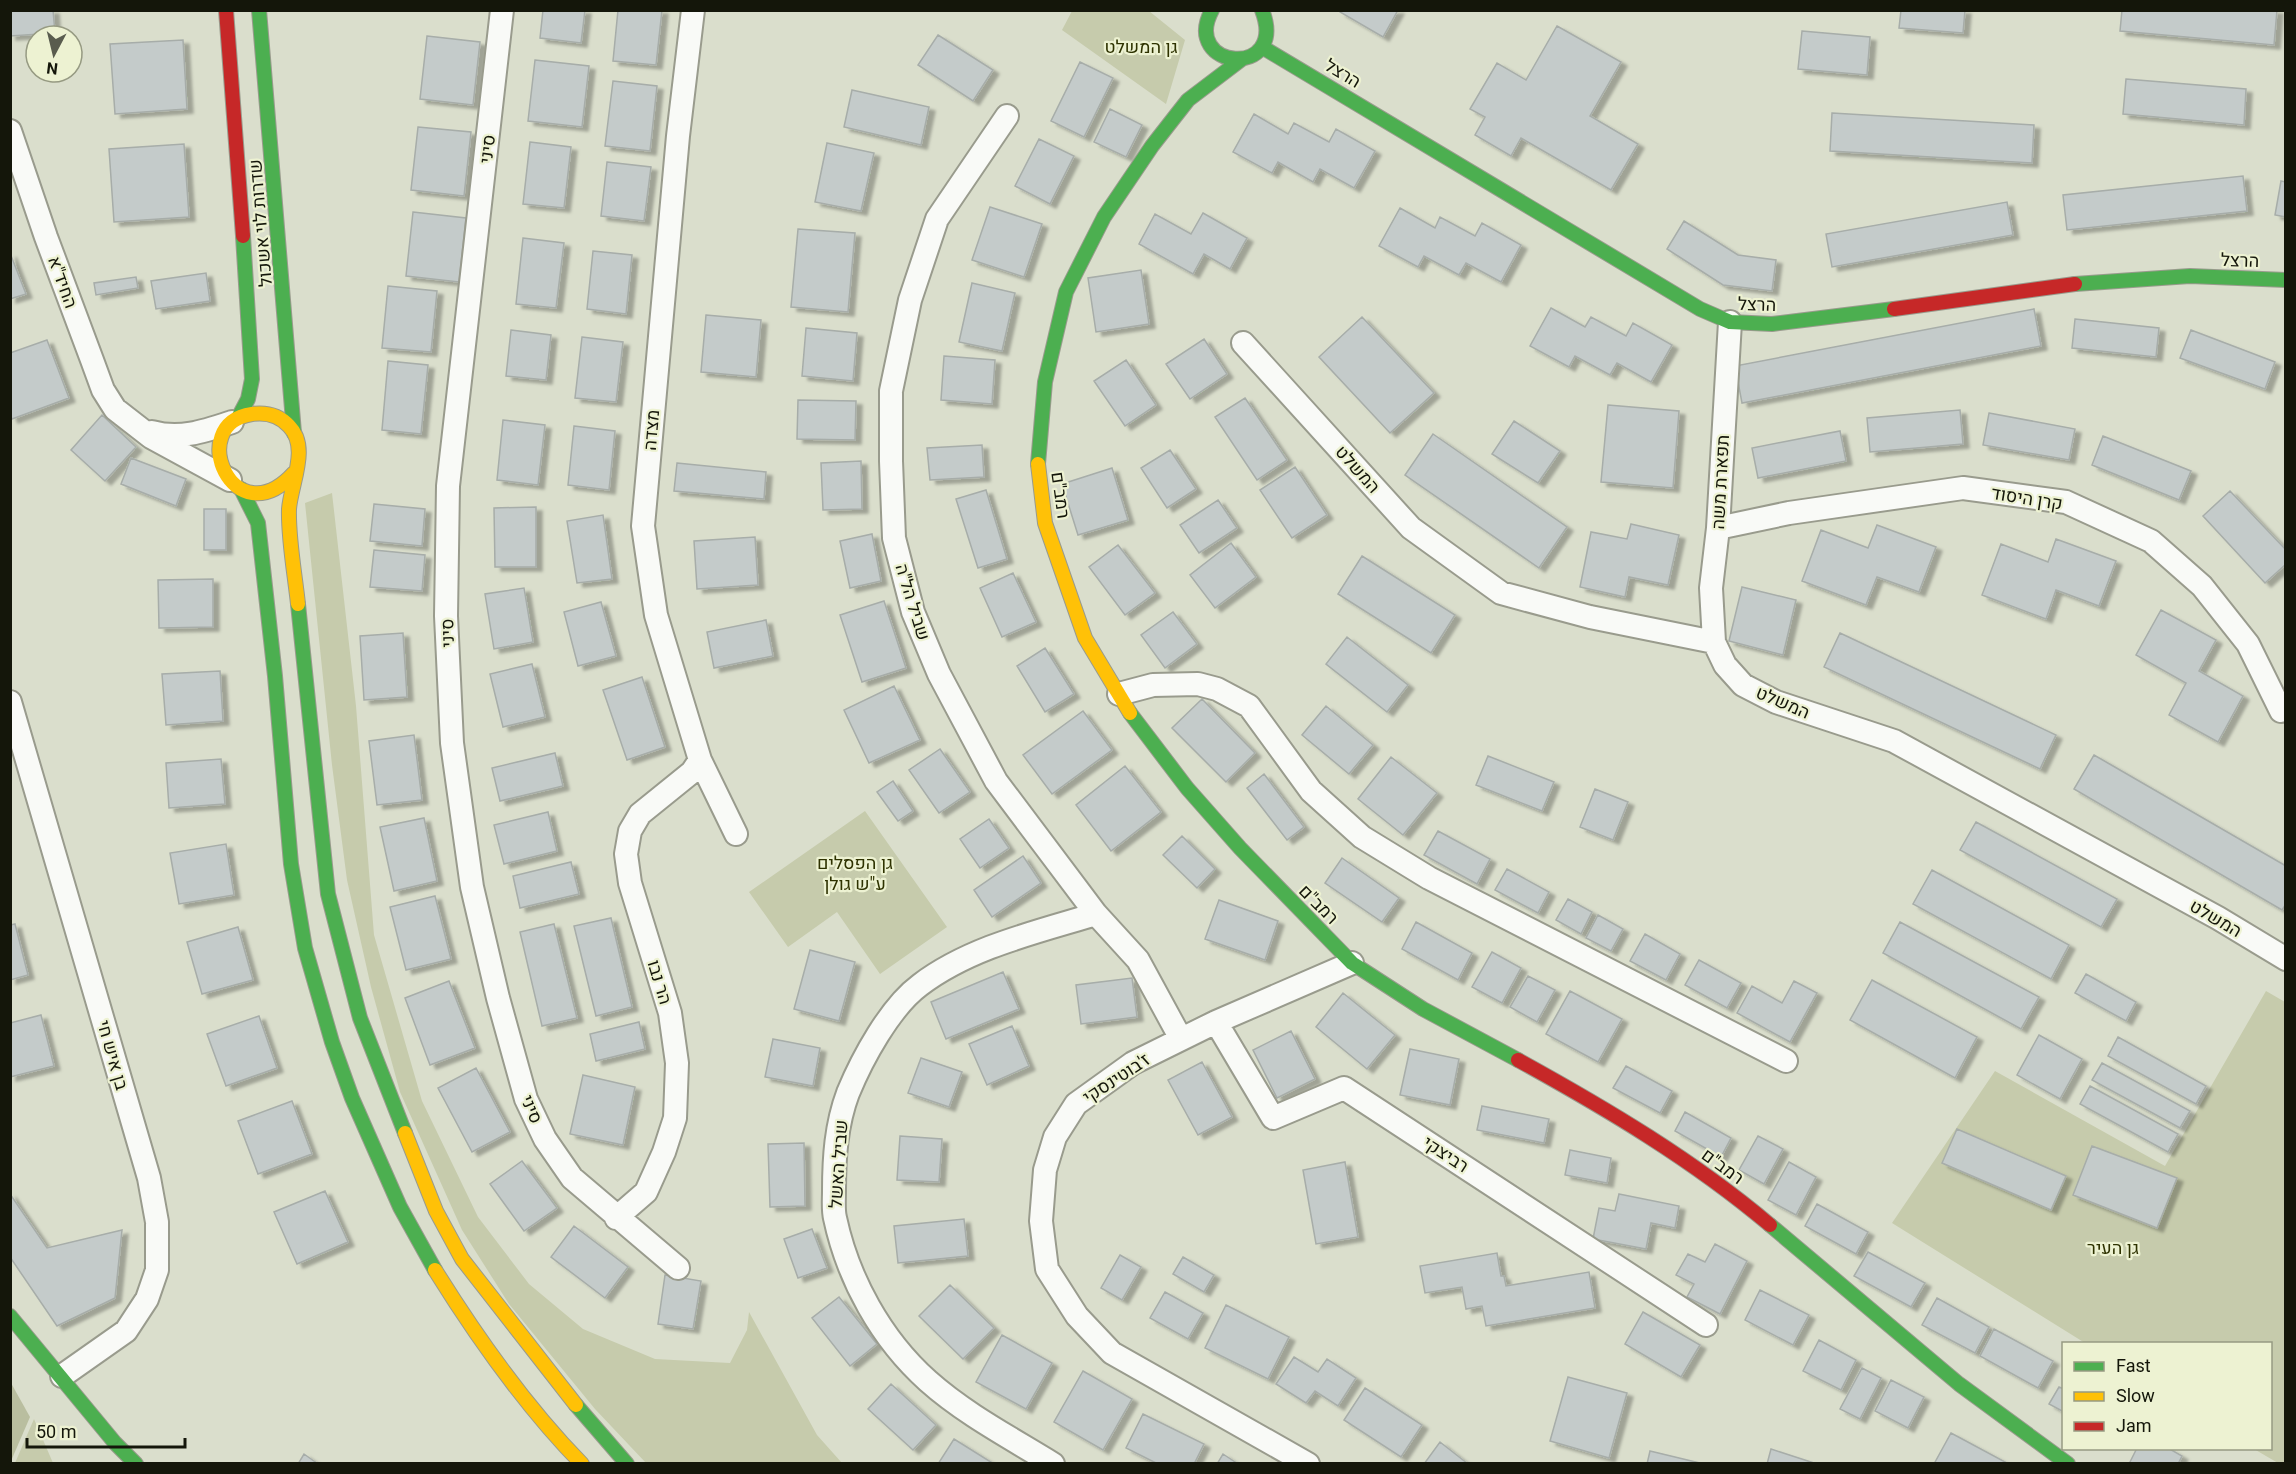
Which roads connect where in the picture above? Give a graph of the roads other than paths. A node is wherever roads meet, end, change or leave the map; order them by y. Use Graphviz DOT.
graph roads {
  1 [pos="226,10"];
  2 [pos="259,10"];
  3 [pos="502,10"];
  4 [pos="693,10"];
  5 [pos="1262,10"];
  6 [pos="1274,10"];
  7 [pos="1210,11"];
  8 [pos="1268,28"];
  9 [pos="1208,41"];
  10 [pos="1262,47"];
  11 [pos="1242,59"];
  12 [pos="1202,60"];
  13 [pos="1195,80"];
  14 [pos="1188,100"];
  15 [pos="1007,116"];
  16 [pos="10,131"];
  17 [pos="2286,280"];
  18 [pos="1730,322"];
  19 [pos="1243,343"];
  20 [pos="235,420"];
  21 [pos="131,423"];
  22 [pos="294,433"];
  23 [pos="294,473"];
  24 [pos="235,484"];
  25 [pos="1718,528"];
  26 [pos="1714,642"];
  27 [pos="1119,694"];
  28 [pos="10,702"];
  29 [pos="2281,711"];
  30 [pos="700,760"];
  31 [pos="736,834"];
  32 [pos="1096,914"];
  33 [pos="2286,959"];
  34 [pos="1352,963"];
  35 [pos="1216,1022"];
  36 [pos="1181,1039"];
  37 [pos="1786,1061"];
  38 [pos="616,1218"];
  39 [pos="678,1268"];
  40 [pos="10,1316"];
  41 [pos="1706,1325"];
  42 [pos="62,1376"];
  43 [pos="136,1464"];
  44 [pos="582,1464"];
  45 [pos="627,1464"];
  46 [pos="1053,1464"];
  47 [pos="1308,1464"];
  48 [pos="2068,1464"];
  1 -- 20 [label="main road, שדרות לוי אשכול"];
  2 -- 22 [label="main road, שדרות לוי אשכול"];
  3 -- 38 [label="street, סיני"];
  4 -- 30 [label="street, מצדה"];
  5 -- 8 [label="main road"];
  6 -- 8 [label="main road"];
  7 -- 9 [label="main road"];
  8 -- 10 [label="main road"];
  9 -- 11 [label="main road"];
  9 -- 12 [label="main road"];
  10 -- 11 [label="main road, רמב\"ם"];
  10 -- 18 [label="main road, הרצל"];
  11 -- 14 [label="main road, רמב\"ם"];
  13 -- 14 [label="main road, רמב\"ם"];
  14 -- 27 [label="main road, רמב\"ם"];
  15 -- 32 [label="street, שביל הל\"ה"];
  16 -- 21 [label="street, החיד\"א"];
  17 -- 18 [label="main road, הרצל"];
  18 -- 25 [label="street, תפארת משה"];
  19 -- 26 [label="street, המשלט"];
  20 -- 21 [label="street, החיד\"א"];
  20 -- 22 [label="main road"];
  20 -- 24 [label="main road"];
  21 -- 24 [label="street, החיד\"א"];
  22 -- 23 [label="main road"];
  23 -- 24 [label="main road"];
  23 -- 45 [label="main road"];
  24 -- 44 [label="main road"];
  25 -- 26 [label="street, תפארת משה"];
  25 -- 29 [label="street, קרן היסוד"];
  26 -- 33 [label="street, המשלט"];
  27 -- 34 [label="main road, רמב\"ם"];
  27 -- 37 [label="street"];
  28 -- 42 [label="street, בן איש חי"];
  30 -- 31 [label="street, מצדה"];
  30 -- 38 [label="street, הר נבו"];
  32 -- 36 [label="street, שביל הל\"ה"];
  32 -- 46 [label="street, שביל האשל"];
  34 -- 35 [label="street, ז'בוטינסקי"];
  34 -- 48 [label="main road, רמב\"ם"];
  35 -- 36 [label="street, ז'בוטינסקי"];
  35 -- 41 [label="street, רביצקי"];
  36 -- 47 [label="street, ז'בוטינסקי"];
  38 -- 39 [label="street, סיני"];
  40 -- 42 [label="main road"];
  42 -- 43 [label="main road"];
}
